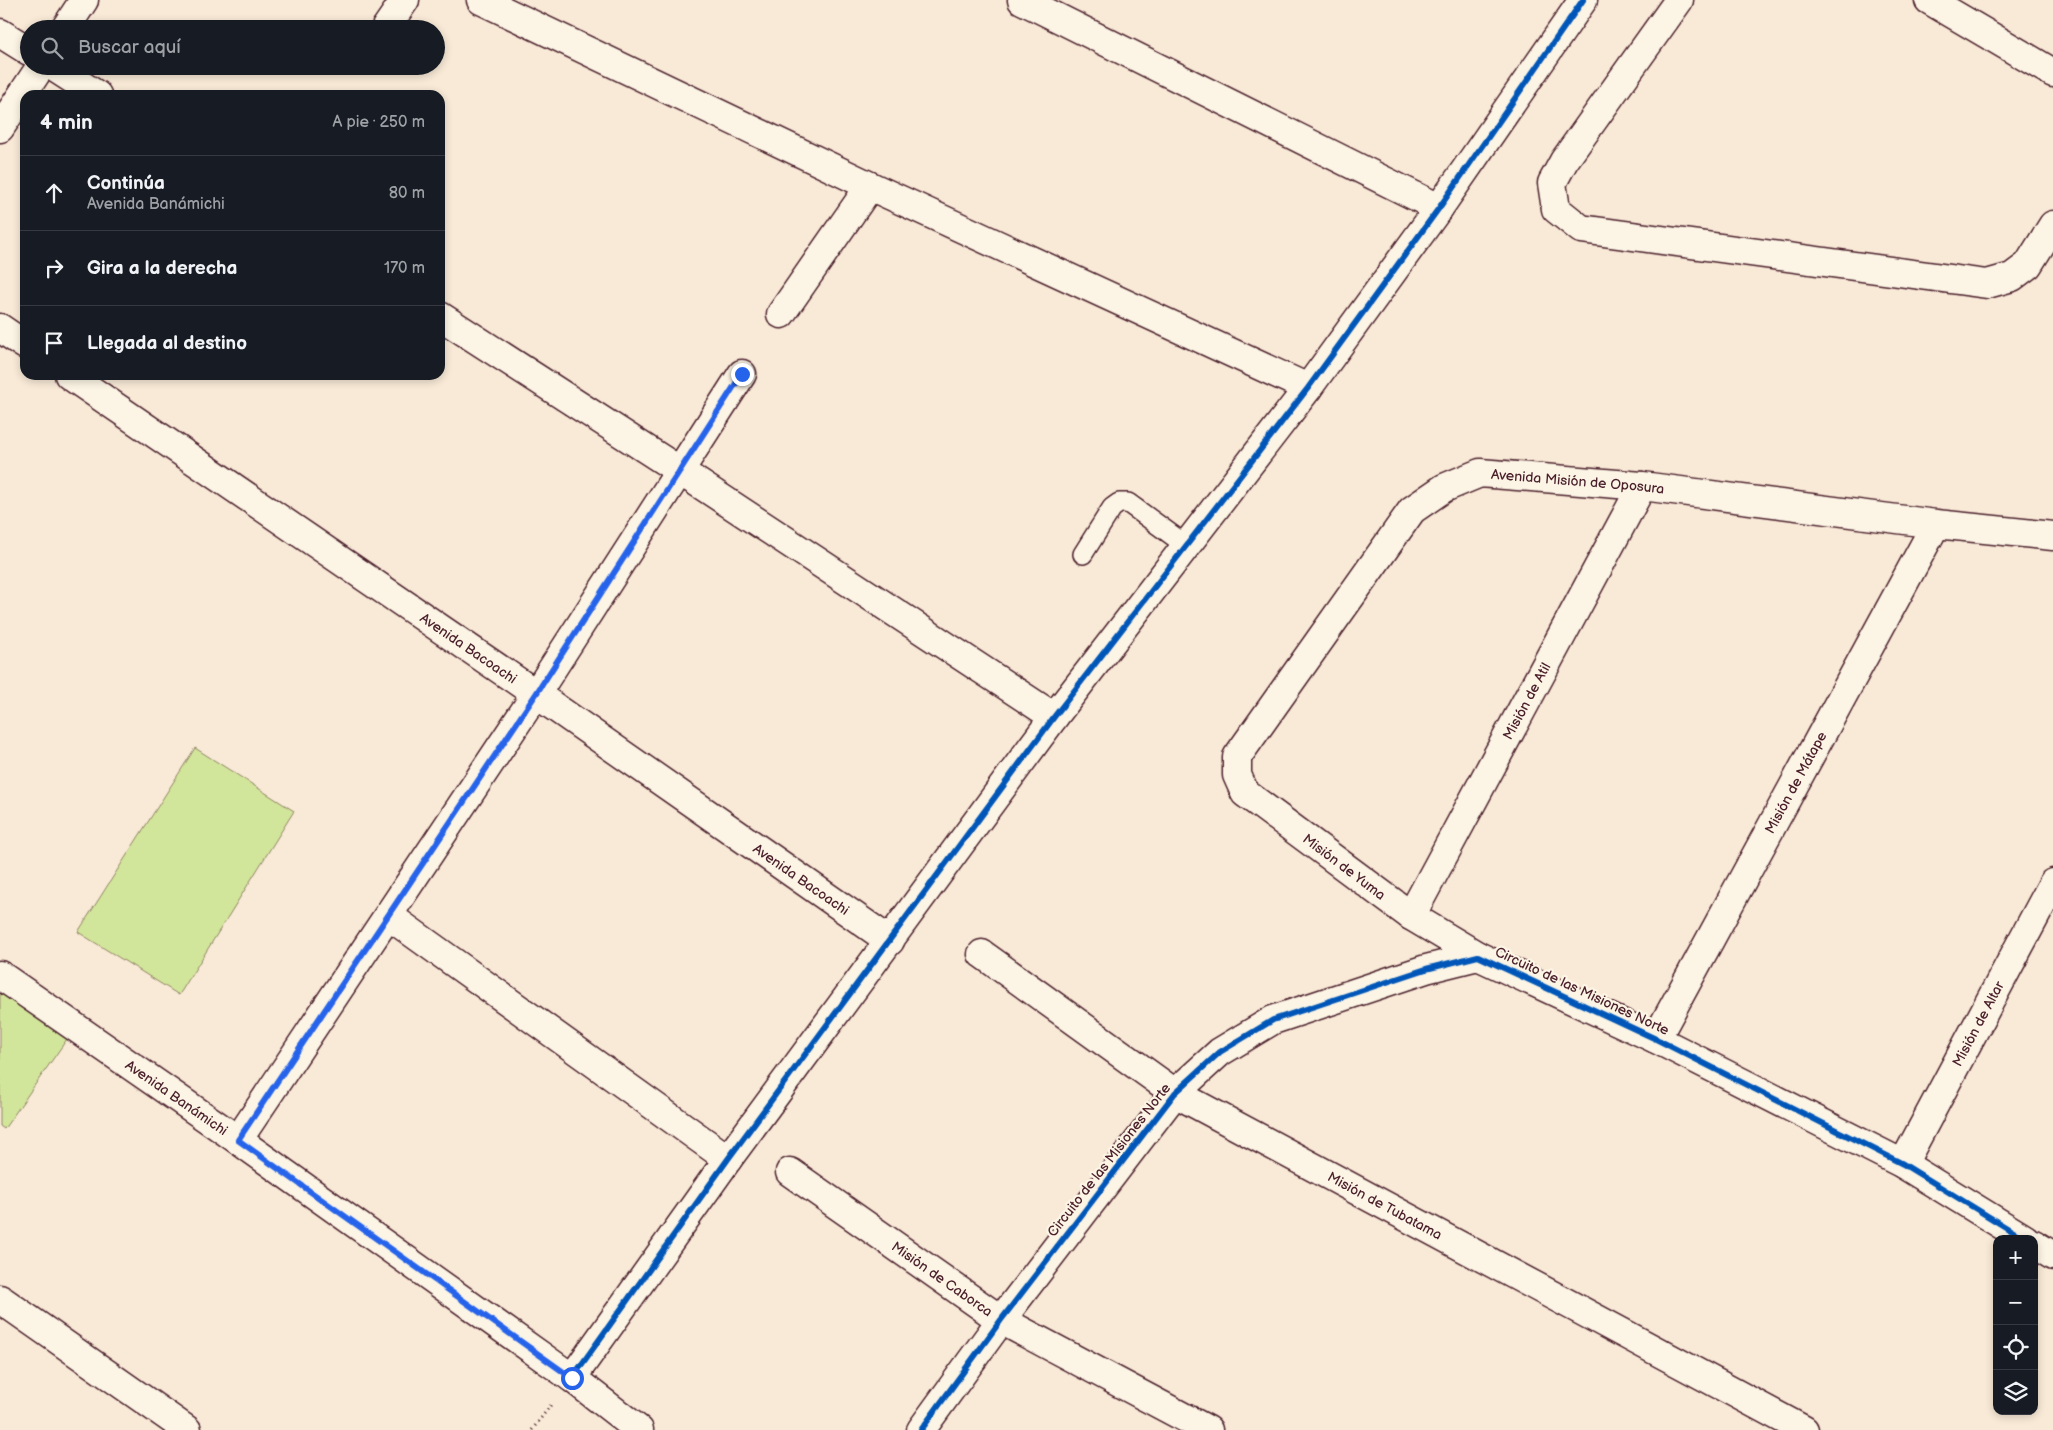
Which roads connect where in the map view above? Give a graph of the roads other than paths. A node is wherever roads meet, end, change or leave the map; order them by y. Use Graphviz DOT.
graph roads {
  1 [pos="84,0"];
  2 [pos="405,0"];
  3 [pos="481,0"];
  4 [pos="1022,0"];
  5 [pos="1583,0"];
  6 [pos="1679,0"];
  7 [pos="1929,0"];
  8 [pos="71,20"];
  9 [pos="391,20"];
  10 [pos="0,33"];
  11 [pos="20,45"];
  12 [pos="2053,72"];
  13 [pos="35,75"];
  14 [pos="66,75"];
  15 [pos="25,90"];
  16 [pos="89,90"];
  17 [pos="20,98"];
  18 [pos="0,128"];
  19 [pos="870,186"];
  20 [pos="1439,208"];
  21 [pos="2053,226"];
  22 [pos="781,314"];
  23 [pos="445,319"];
  24 [pos="0,328"];
  25 [pos="20,342"];
  26 [pos="742,374"];
  27 [pos="76,380"];
  28 [pos="1308,388"];
  29 [pos="680,471"];
  30 [pos="1642,486"];
  31 [pos="1936,524"];
  32 [pos="2053,536"];
  33 [pos="1186,546"];
  34 [pos="1083,554"];
  35 [pos="536,694"];
  36 [pos="1054,717"];
  37 [pos="1237,757"];
  38 [pos="2053,883"];
  39 [pos="389,916"];
  40 [pos="1410,916"];
  41 [pos="890,941"];
  42 [pos="982,954"];
  43 [pos="1478,956"];
  44 [pos="0,975"];
  45 [pos="1656,1039"];
  46 [pos="1175,1094"];
  47 [pos="238,1140"];
  48 [pos="728,1159"];
  49 [pos="1903,1164"];
  50 [pos="790,1172"];
  51 [pos="2018,1235"];
  52 [pos="2038,1247"];
  53 [pos="2053,1256"];
  54 [pos="0,1299"];
  55 [pos="1001,1320"];
  56 [pos="572,1378"];
  57 [pos="187,1430"];
  58 [pos="639,1430"];
  59 [pos="922,1430"];
  60 [pos="1208,1430"];
  61 [pos="1804,1430"];
  1 -- 8 [label="street"];
  2 -- 9 [label="street"];
  3 -- 19 [label="street"];
  4 -- 20 [label="street"];
  5 -- 20 [label="street"];
  6 -- 21 [label="street"];
  7 -- 12 [label="street"];
  10 -- 11 [label="street"];
  13 -- 15 [label="street"];
  14 -- 16 [label="street"];
  17 -- 18 [label="street"];
  19 -- 22 [label="street"];
  19 -- 28 [label="street"];
  20 -- 28 [label="street"];
  23 -- 29 [label="street"];
  24 -- 25 [label="street"];
  26 -- 29 [label="street"];
  27 -- 35 [label="street, Avenida Bacoachi"];
  28 -- 33 [label="street"];
  29 -- 35 [label="street"];
  29 -- 36 [label="street"];
  30 -- 31 [label="street, Avenida Misión de Oposura"];
  30 -- 37 [label="street, Avenida Misión de Oposura"];
  30 -- 40 [label="street, Misión de Atil"];
  31 -- 32 [label="street, Avenida Misión de Oposura"];
  31 -- 45 [label="street, Misión de Mátape"];
  33 -- 34 [label="lane"];
  33 -- 36 [label="street"];
  35 -- 39 [label="street"];
  35 -- 41 [label="street, Avenida Bacoachi"];
  36 -- 41 [label="street"];
  37 -- 40 [label="street, Misión de Yuma"];
  38 -- 49 [label="street, Misión de Altar"];
  39 -- 47 [label="street"];
  39 -- 48 [label="street"];
  40 -- 43 [label="street, Misión de Yuma"];
  41 -- 48 [label="street"];
  42 -- 46 [label="street, Misión de Tubatama"];
  43 -- 45 [label="street, Circuito de las Misiones Norte"];
  43 -- 46 [label="street, Circuito de las Misiones Norte"];
  44 -- 47 [label="street, Avenida Banámichi"];
  45 -- 49 [label="street, Circuito de las Misiones Norte"];
  46 -- 55 [label="street, Circuito de las Misiones Norte"];
  46 -- 61 [label="street, Misión de Tubatama"];
  47 -- 56 [label="street, Avenida Banámichi"];
  48 -- 56 [label="street"];
  49 -- 51 [label="street, Circuito de las Misiones Norte"];
  50 -- 55 [label="street, Misión de Caborca"];
  52 -- 53 [label="street"];
  54 -- 57 [label="street"];
  55 -- 59 [label="street, Circuito de las Misiones Norte"];
  55 -- 60 [label="street, Misión de Caborca"];
  56 -- 58 [label="street, Avenida Banámichi"];
}
